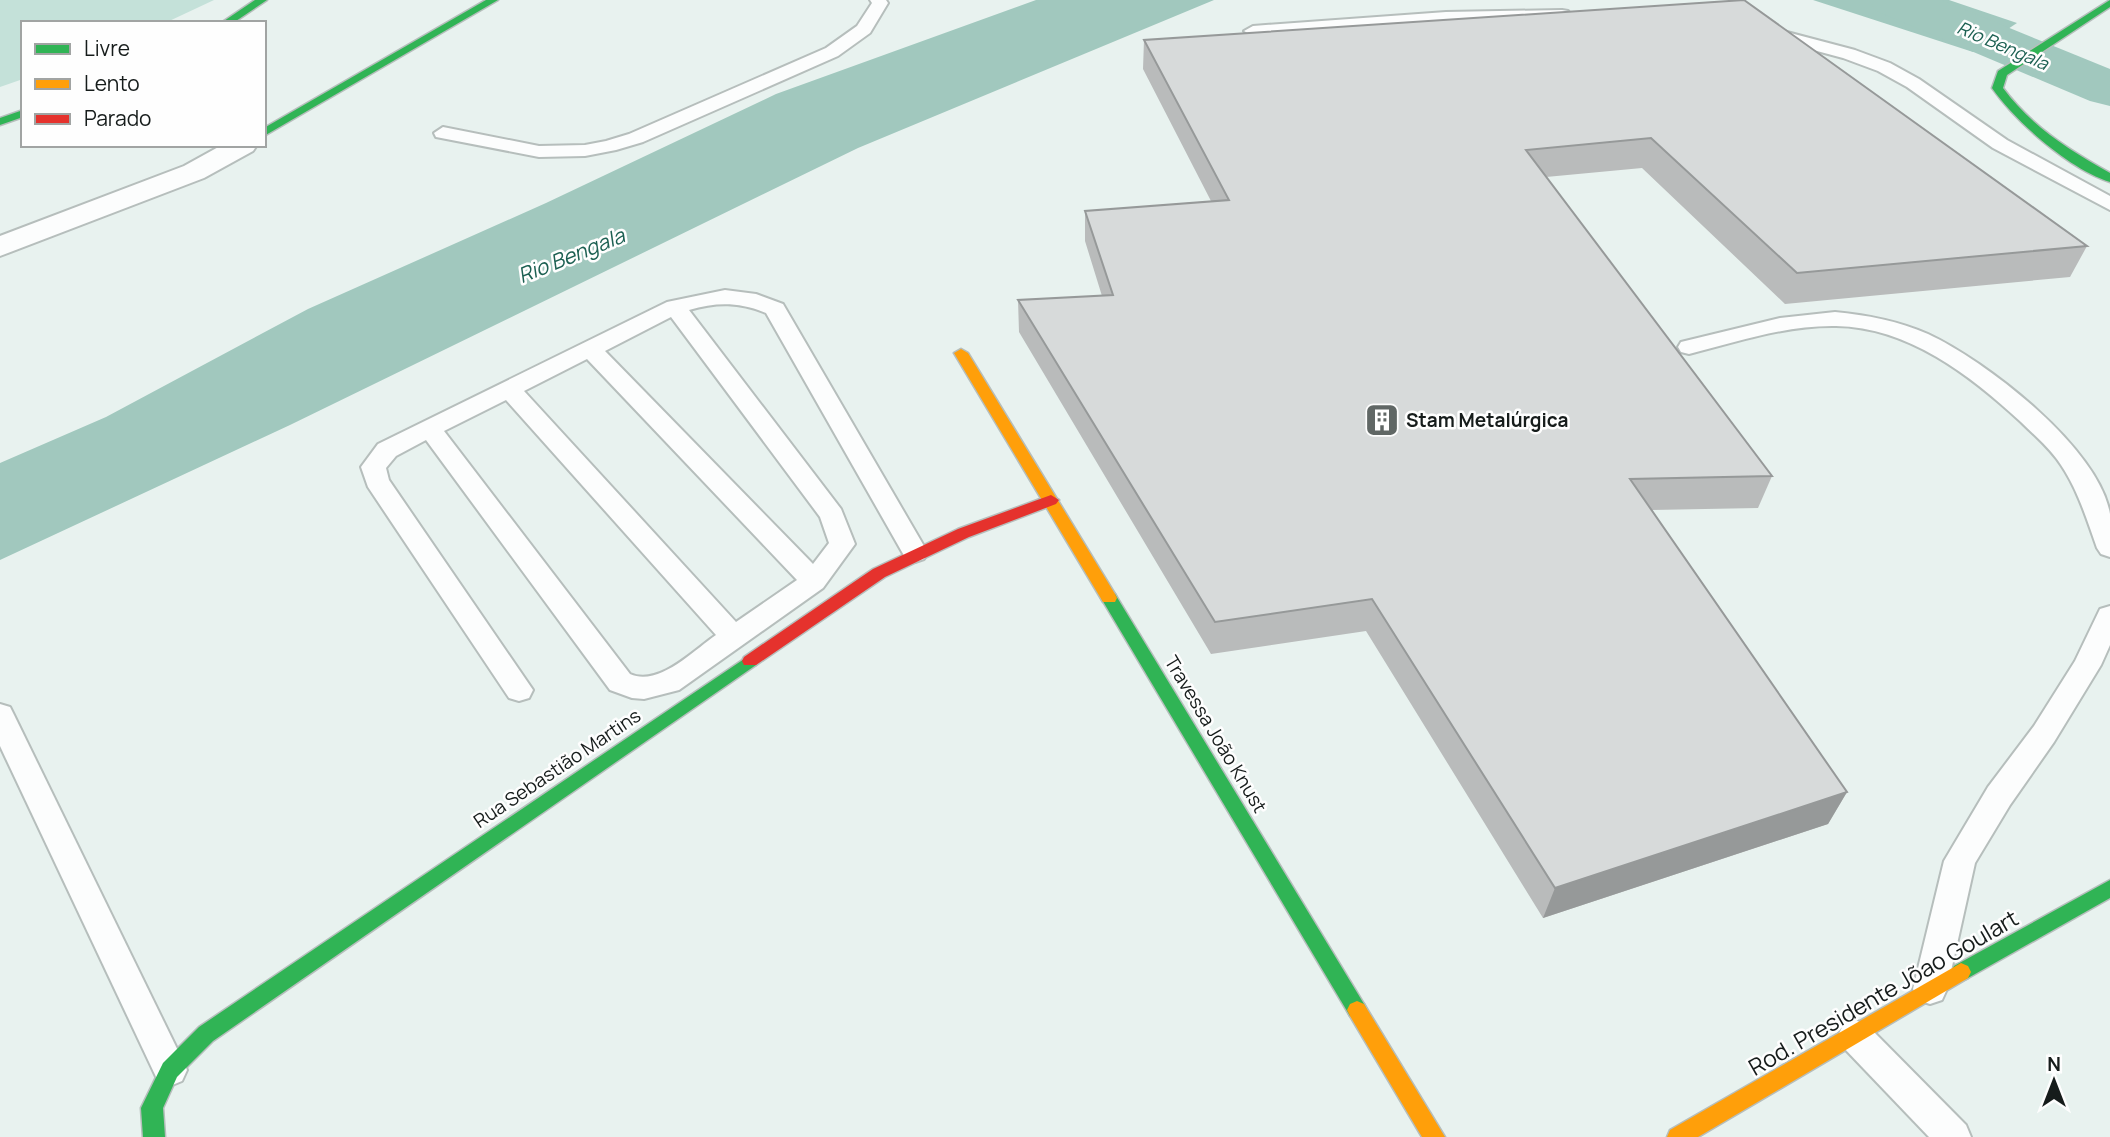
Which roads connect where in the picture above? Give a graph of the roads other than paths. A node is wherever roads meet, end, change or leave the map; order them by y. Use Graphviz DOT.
graph roads {
  1 [pos="262,0"];
  2 [pos="493,0"];
  3 [pos="878,0"];
  4 [pos="2104,0"];
  5 [pos="2110,2"];
  6 [pos="1587,16"];
  7 [pos="229,21"];
  8 [pos="1746,27"];
  9 [pos="1253,30"];
  10 [pos="21,114"];
  11 [pos="0,122"];
  12 [pos="266,133"];
  13 [pos="443,133"];
  14 [pos="239,147"];
  15 [pos="2110,178"];
  16 [pos="2110,204"];
  17 [pos="0,247"];
  18 [pos="675,307"];
  19 [pos="1689,347"];
  20 [pos="590,349"];
  21 [pos="961,353"];
  22 [pos="509,389"];
  23 [pos="430,429"];
  24 [pos="1051,500"];
  25 [pos="2110,548"];
  26 [pos="915,553"];
  27 [pos="814,581"];
  28 [pos="2110,616"];
  29 [pos="734,637"];
  30 [pos="2099,661"];
  31 [pos="519,690"];
  32 [pos="0,715"];
  33 [pos="2110,888"];
  34 [pos="1930,989"];
  35 [pos="1855,1036"];
  36 [pos="170,1070"];
  37 [pos="154,1137"];
  38 [pos="1434,1137"];
  39 [pos="1678,1137"];
  40 [pos="1953,1137"];
  1 -- 7 [label="street"];
  2 -- 12 [label="street"];
  3 -- 13 [label="lane"];
  4 -- 5 [label="street"];
  5 -- 15 [label="street"];
  6 -- 9 [label="lane"];
  8 -- 16 [label="lane"];
  10 -- 11 [label="street"];
  14 -- 17 [label="street"];
  18 -- 20 [label="lane"];
  18 -- 26 [label="lane"];
  18 -- 27 [label="lane"];
  19 -- 25 [label="lane"];
  20 -- 22 [label="lane"];
  20 -- 27 [label="lane"];
  21 -- 24 [label="street, Travessa João Knust"];
  22 -- 23 [label="lane"];
  22 -- 29 [label="lane"];
  23 -- 29 [label="lane"];
  23 -- 31 [label="lane"];
  24 -- 26 [label="street, Rua Sebastião Martins"];
  24 -- 38 [label="street, Travessa João Knust"];
  26 -- 36 [label="street, Rua Sebastião Martins"];
  27 -- 29 [label="lane"];
  28 -- 30 [label="lane"];
  30 -- 34 [label="lane"];
  32 -- 36 [label="lane"];
  33 -- 34 [label="street, Rod. Presidente Jõao Goulart"];
  34 -- 35 [label="street, Rod. Presidente Jõao Goulart"];
  35 -- 39 [label="street, Rod. Presidente Jõao Goulart"];
  35 -- 40 [label="lane"];
  36 -- 37 [label="street, Rua Sebastião Martins"];
}
